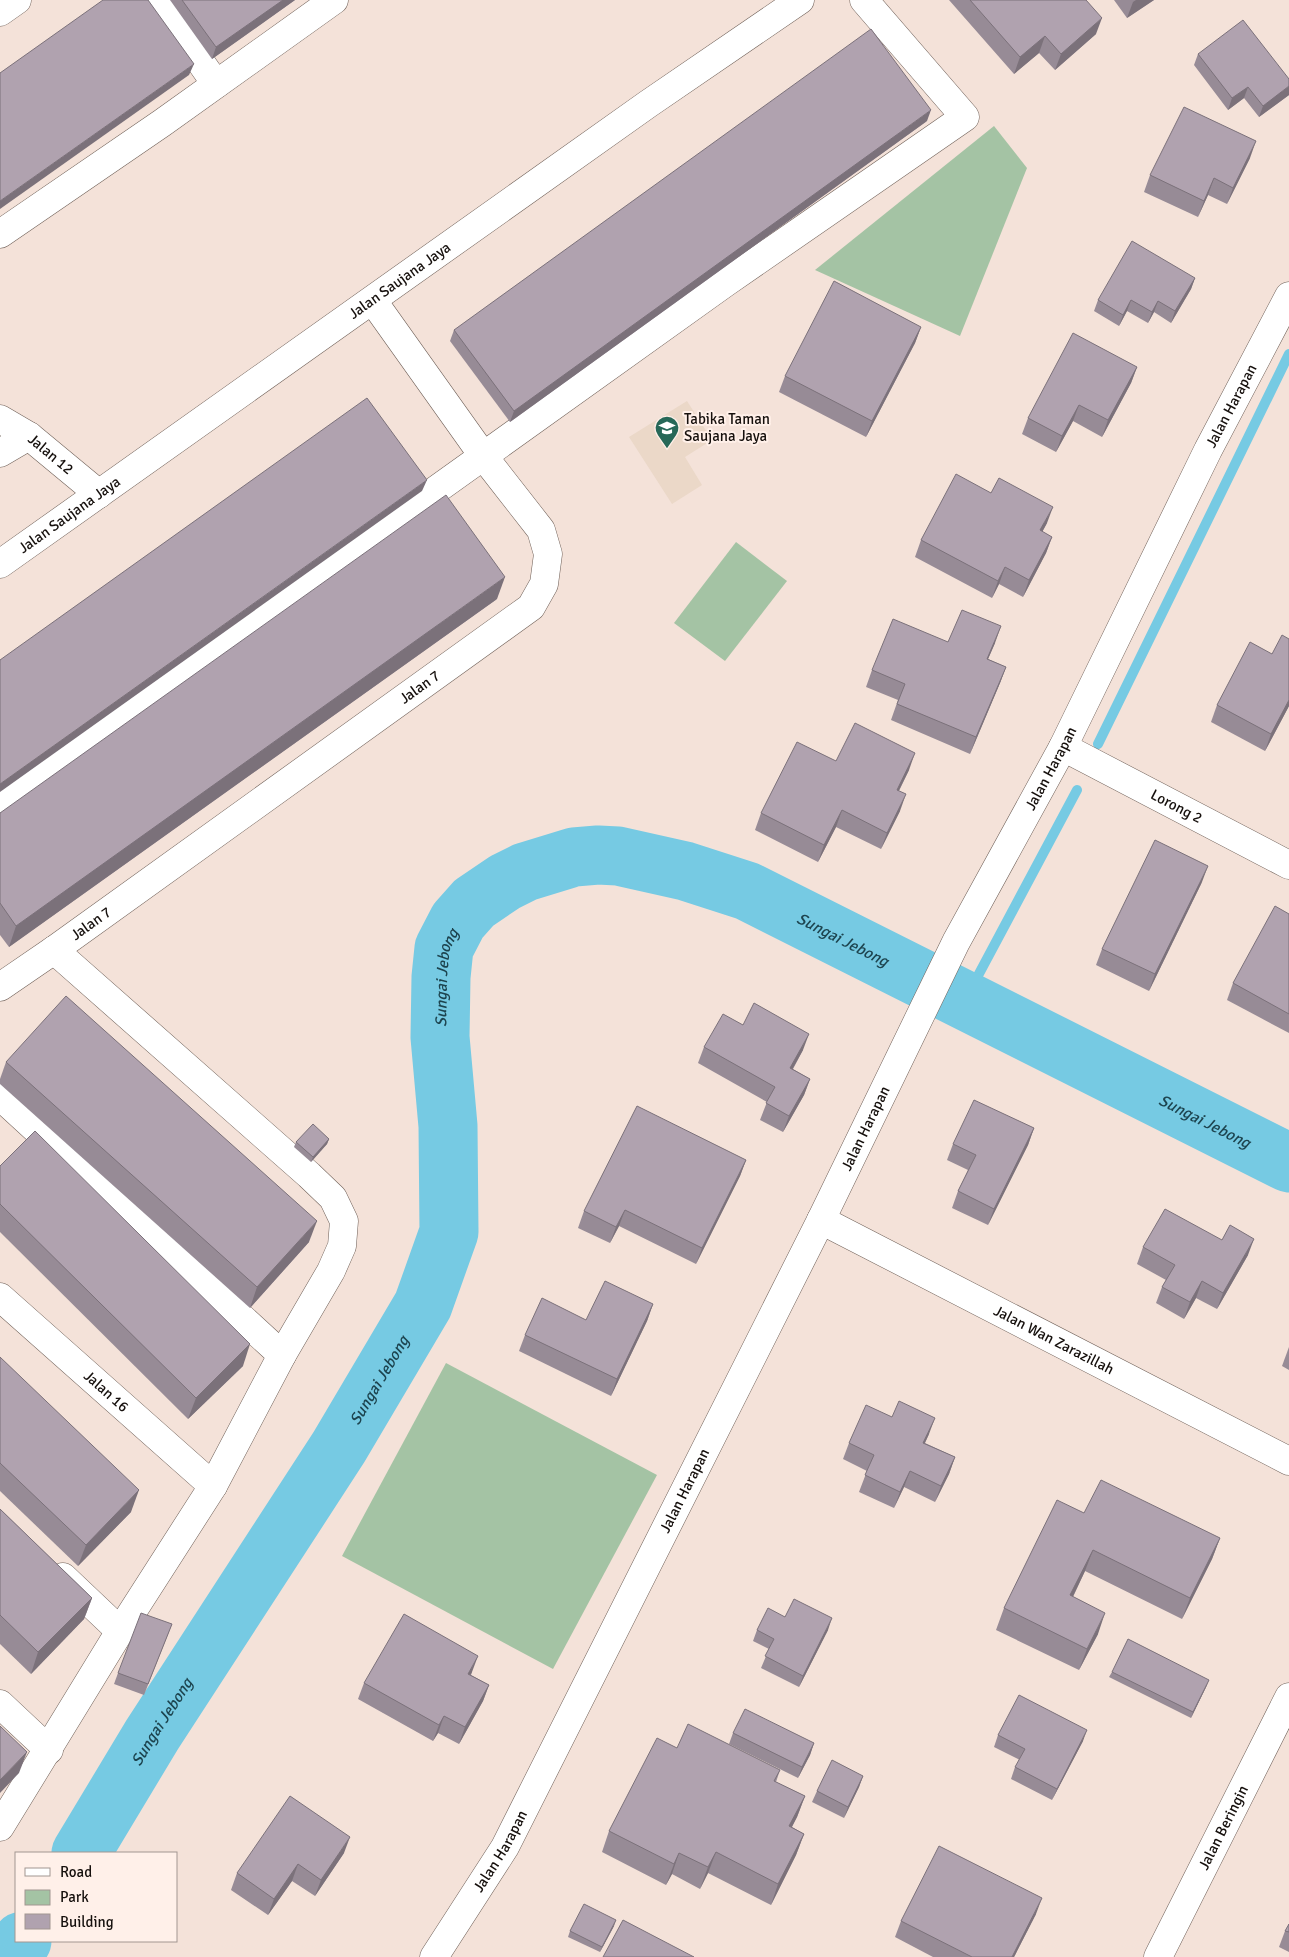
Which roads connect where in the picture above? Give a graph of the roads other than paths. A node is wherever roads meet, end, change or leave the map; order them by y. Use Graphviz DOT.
graph roads {
  1 [pos="17,0"];
  2 [pos="157,0"];
  3 [pos="334,0"];
  4 [pos="800,0"];
  5 [pos="864,0"];
  6 [pos="0,12"];
  7 [pos="216,84"];
  8 [pos="0,234"];
  9 [pos="1289,296"];
  10 [pos="373,300"];
  11 [pos="0,419"];
  12 [pos="29,436"];
  13 [pos="0,453"];
  14 [pos="484,457"];
  15 [pos="98,494"];
  16 [pos="0,564"];
  17 [pos="1063,747"];
  18 [pos="0,802"];
  19 [pos="1289,865"];
  20 [pos="54,950"];
  21 [pos="3,977"];
  22 [pos="0,1096"];
  23 [pos="820,1220"];
  24 [pos="0,1297"];
  25 [pos="282,1355"];
  26 [pos="1289,1461"];
  27 [pos="213,1486"];
  28 [pos="42,1558"];
  29 [pos="120,1631"];
  30 [pos="1289,1698"];
  31 [pos="0,1704"];
  32 [pos="48,1750"];
  33 [pos="0,1827"];
  34 [pos="434,1957"];
  35 [pos="1158,1957"];
  1 -- 6 [label="street"];
  2 -- 7 [label="street"];
  3 -- 7 [label="street"];
  4 -- 10 [label="street, Jalan Saujana Jaya"];
  5 -- 14 [label="street"];
  7 -- 8 [label="street"];
  9 -- 17 [label="street, Jalan Harapan"];
  10 -- 14 [label="street, Jalan 7"];
  10 -- 15 [label="street, Jalan Saujana Jaya"];
  11 -- 12 [label="street, Jalan 12"];
  12 -- 13 [label="street"];
  12 -- 15 [label="street, Jalan 12"];
  14 -- 18 [label="street"];
  14 -- 20 [label="street, Jalan 7"];
  15 -- 16 [label="street, Jalan Saujana Jaya"];
  17 -- 19 [label="street, Lorong 2"];
  17 -- 23 [label="street, Jalan Harapan"];
  20 -- 21 [label="street, Jalan 7"];
  20 -- 25 [label="street"];
  22 -- 25 [label="street"];
  23 -- 26 [label="street, Jalan Wan Zarazillah"];
  23 -- 34 [label="street, Jalan Harapan"];
  24 -- 27 [label="street, Jalan 16"];
  25 -- 27 [label="street"];
  27 -- 29 [label="street"];
  28 -- 29 [label="street"];
  29 -- 32 [label="street"];
  30 -- 35 [label="street, Jalan Beringin"];
  31 -- 32 [label="street"];
  32 -- 33 [label="street"];
}
